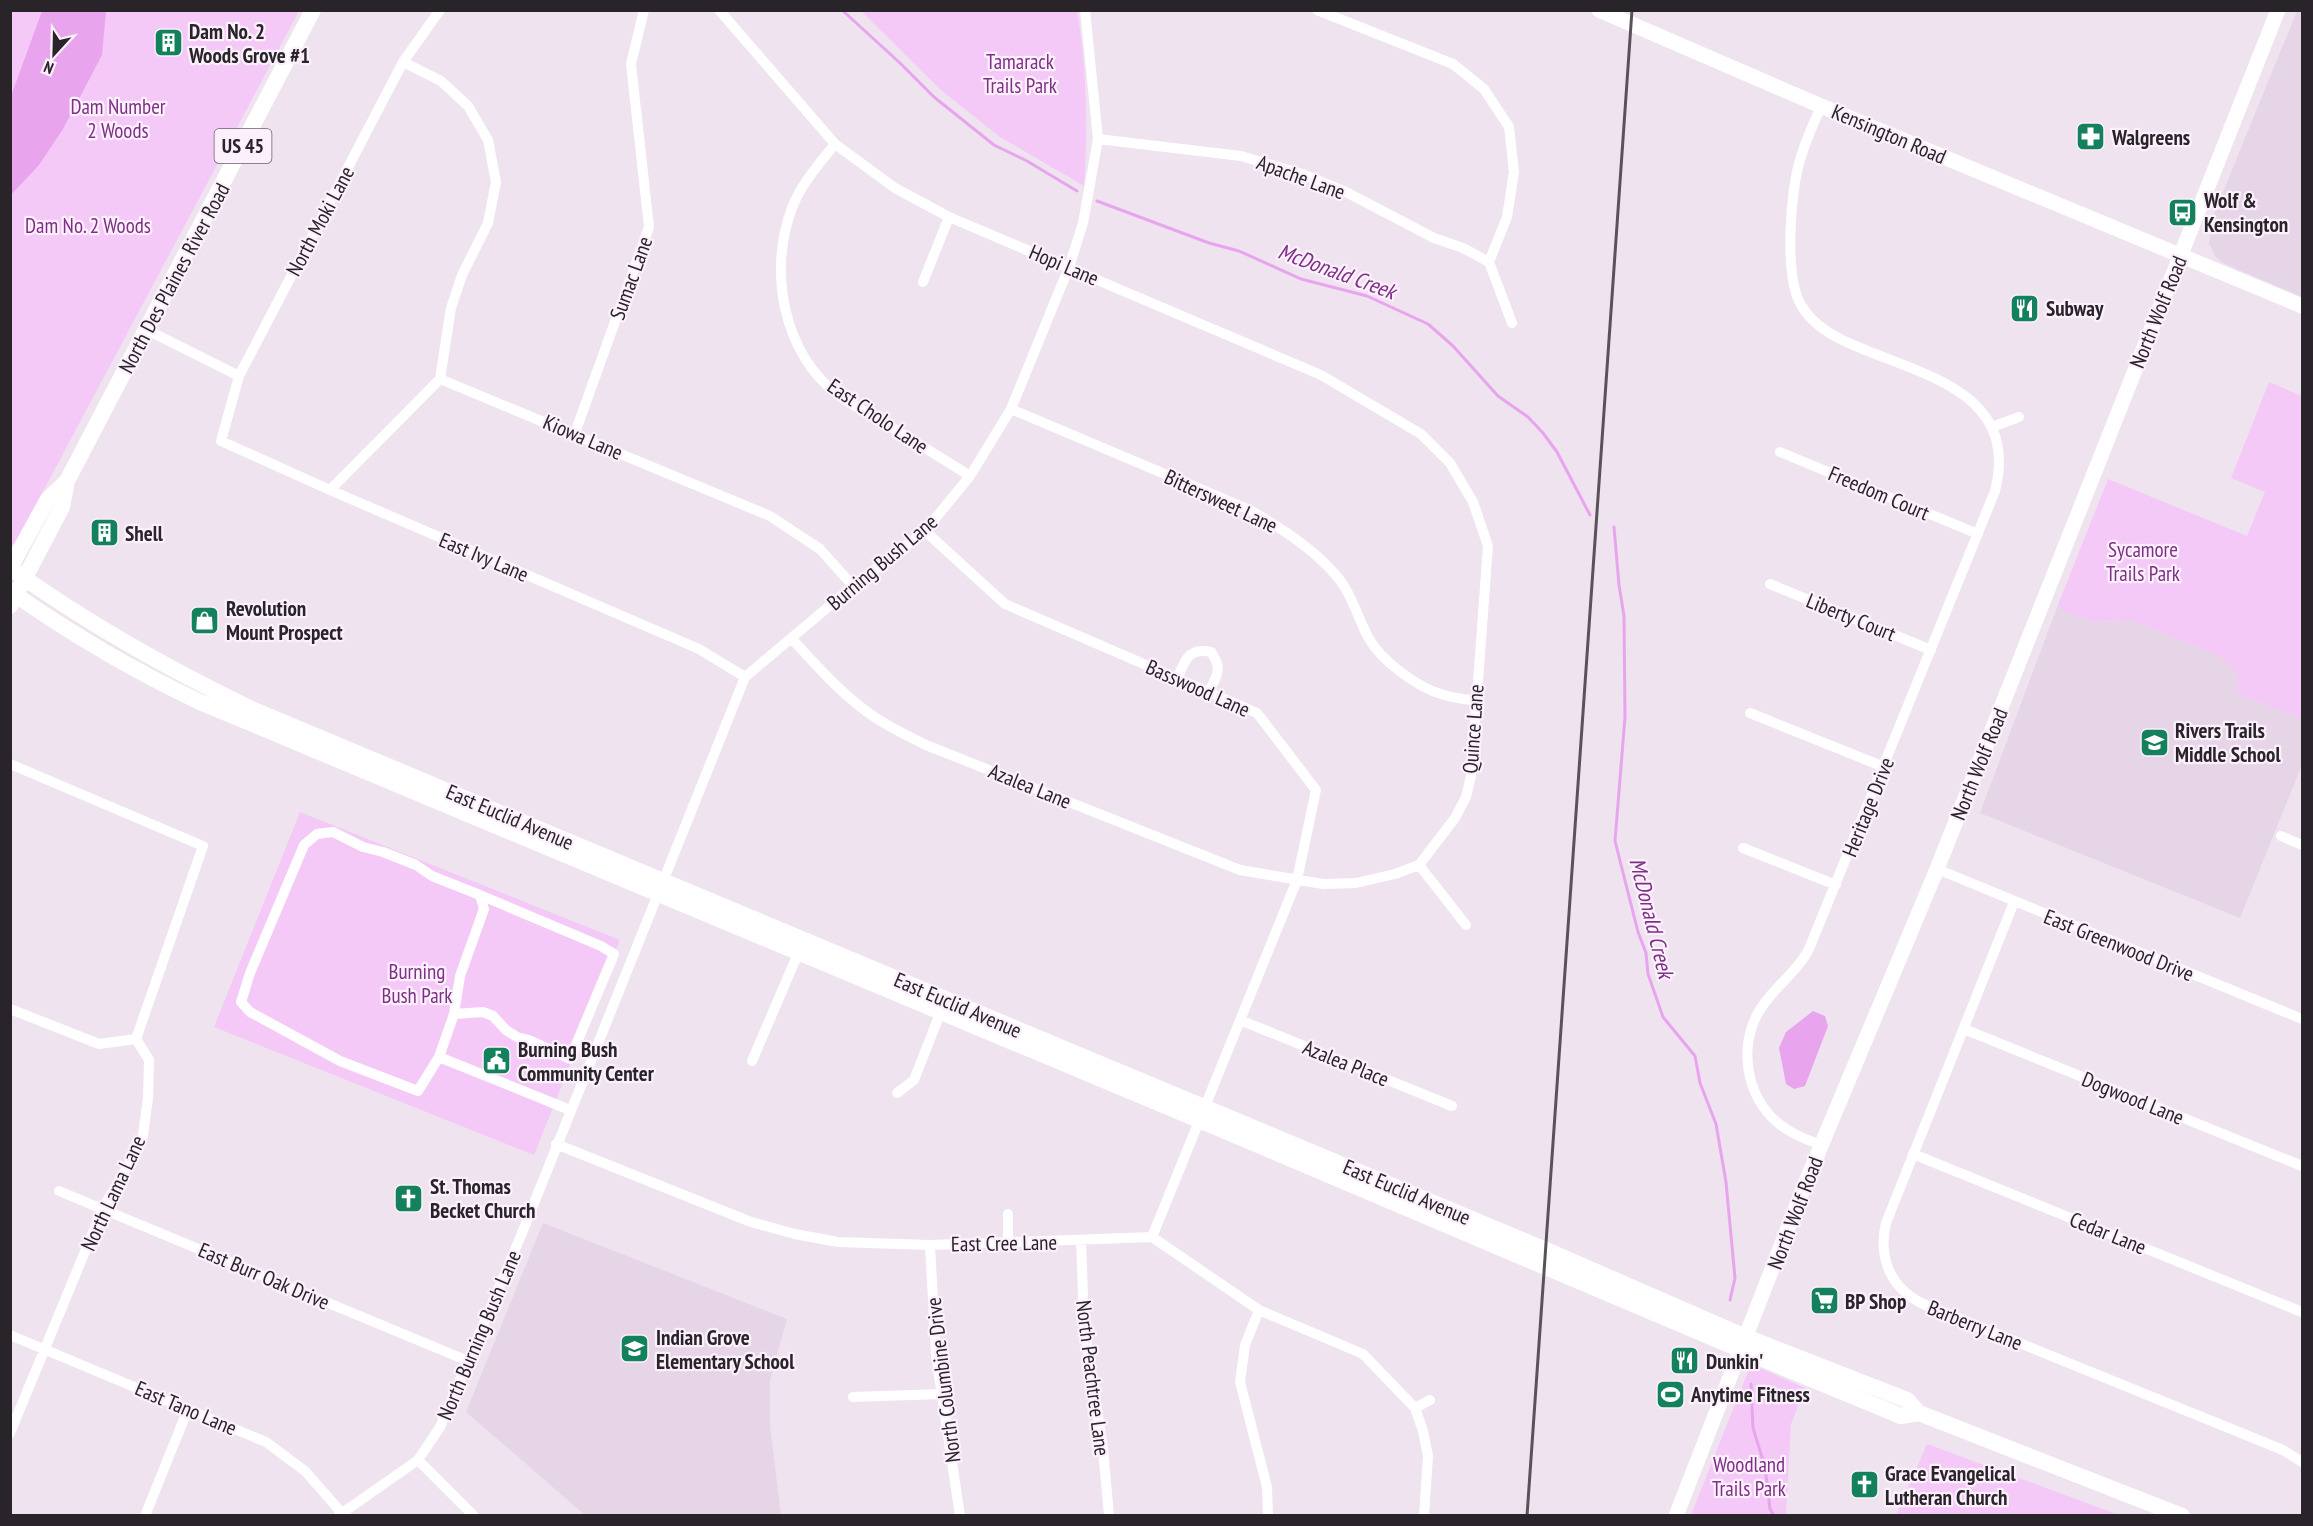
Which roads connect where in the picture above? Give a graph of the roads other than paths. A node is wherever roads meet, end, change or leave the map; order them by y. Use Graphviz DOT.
graph roads {
  1 [pos="314,10"];
  2 [pos="440,10"];
  3 [pos="644,10"];
  4 [pos="719,10"];
  5 [pos="1085,10"];
  6 [pos="1317,10"];
  7 [pos="1599,10"];
  8 [pos="2278,10"];
  9 [pos="403,62"];
  10 [pos="1821,106"];
  11 [pos="1098,139"];
  12 [pos="834,144"];
  13 [pos="949,217"];
  14 [pos="2181,256"];
  15 [pos="1489,262"];
  16 [pos="1069,267"];
  17 [pos="922,282"];
  18 [pos="2302,306"];
  19 [pos="1802,307"];
  20 [pos="1791,314"];
  21 [pos="1512,322"];
  22 [pos="147,330"];
  23 [pos="239,376"];
  24 [pos="440,379"];
  25 [pos="1011,409"];
  26 [pos="2019,417"];
  27 [pos="1992,427"];
  28 [pos="575,433"];
  29 [pos="221,441"];
  30 [pos="1780,452"];
  31 [pos="1450,463"];
  32 [pos="970,476"];
  33 [pos="67,481"];
  34 [pos="330,490"];
  35 [pos="925,531"];
  36 [pos="1978,534"];
  37 [pos="10,568"];
  38 [pos="26,579"];
  39 [pos="1770,584"];
  40 [pos="853,586"];
  41 [pos="12,597"];
  42 [pos="792,639"];
  43 [pos="1931,650"];
  44 [pos="745,677"];
  45 [pos="1178,679"];
  46 [pos="1209,692"];
  47 [pos="1475,701"];
  48 [pos="1750,713"];
  49 [pos="10,765"];
  50 [pos="1884,767"];
  51 [pos="2281,836"];
  52 [pos="2302,845"];
  53 [pos="1743,848"];
  54 [pos="1419,865"];
  55 [pos="1937,869"];
  56 [pos="1297,880"];
  57 [pos="1836,885"];
  58 [pos="661,887"];
  59 [pos="480,895"];
  60 [pos="2014,902"];
  61 [pos="1467,925"];
  62 [pos="801,946"];
  63 [pos="943,1006"];
  64 [pos="10,1009"];
  65 [pos="454,1014"];
  66 [pos="2302,1019"];
  67 [pos="1240,1020"];
  68 [pos="1964,1029"];
  69 [pos="136,1039"];
  70 [pos="438,1057"];
  71 [pos="752,1061"];
  72 [pos="897,1093"];
  73 [pos="1452,1106"];
  74 [pos="570,1110"];
  75 [pos="1202,1114"];
  76 [pos="556,1144"];
  77 [pos="1821,1145"];
  78 [pos="1913,1154"];
  79 [pos="2302,1166"];
  80 [pos="59,1191"];
  81 [pos="103,1208"];
  82 [pos="1008,1214"];
  83 [pos="1152,1237"];
  84 [pos="1081,1241"];
  85 [pos="1008,1242"];
  86 [pos="930,1245"];
  87 [pos="1259,1310"];
  88 [pos="2302,1312"];
  89 [pos="10,1335"];
  90 [pos="1743,1344"];
  91 [pos="45,1349"];
  92 [pos="468,1361"];
  93 [pos="942,1394"];
  94 [pos="853,1397"];
  95 [pos="1430,1400"];
  96 [pos="1415,1408"];
  97 [pos="188,1409"];
  98 [pos="10,1433"];
  99 [pos="418,1460"];
  100 [pos="2302,1462"];
  101 [pos="340,1514"];
  102 [pos="145,1515"];
  103 [pos="474,1515"];
  104 [pos="960,1515"];
  105 [pos="1109,1515"];
  106 [pos="1268,1515"];
  107 [pos="1424,1515"];
  108 [pos="1676,1515"];
  109 [pos="2182,1515"];
  1 -- 22 [label="main road, North Des Plaines River Road / US 45"];
  2 -- 9 [label="street, North Moki Lane"];
  3 -- 28 [label="street, Sumac Lane"];
  4 -- 12 [label="street, Hopi Lane"];
  5 -- 11 [label="street, Burning Bush Lane"];
  6 -- 15 [label="street"];
  7 -- 10 [label="main road, Kensington Road"];
  8 -- 14 [label="main road, North Wolf Road"];
  9 -- 23 [label="street, North Moki Lane"];
  9 -- 24 [label="street"];
  10 -- 14 [label="main road, Kensington Road"];
  10 -- 19 [label="street, Heritage Drive"];
  11 -- 15 [label="street, Apache Lane"];
  11 -- 16 [label="street, Burning Bush Lane"];
  12 -- 13 [label="street, Hopi Lane"];
  12 -- 32 [label="street, East Cholo Lane"];
  13 -- 16 [label="street, Hopi Lane"];
  13 -- 17 [label="street"];
  14 -- 18 [label="main road, Kensington Road"];
  14 -- 55 [label="main road, North Wolf Road"];
  15 -- 21 [label="street"];
  16 -- 25 [label="street, Burning Bush Lane"];
  16 -- 31 [label="street, Hopi Lane"];
  19 -- 20 [label="street"];
  19 -- 27 [label="street, Heritage Drive"];
  22 -- 23 [label="street"];
  22 -- 33 [label="main road, North Des Plaines River Road / US 45"];
  23 -- 29 [label="street, North Moki Lane"];
  24 -- 28 [label="street, Kiowa Lane"];
  24 -- 34 [label="street"];
  25 -- 32 [label="street, Burning Bush Lane"];
  25 -- 47 [label="street, Bittersweet Lane"];
  26 -- 27 [label="street"];
  27 -- 36 [label="street, Heritage Drive"];
  28 -- 40 [label="street, Kiowa Lane"];
  29 -- 34 [label="street, East Ivy Lane"];
  30 -- 36 [label="street, Freedom Court"];
  31 -- 47 [label="street, Quince Lane"];
  32 -- 35 [label="street, Burning Bush Lane"];
  33 -- 37 [label="main road, North Des Plaines River Road / US 45"];
  33 -- 38 [label="main road, North Des Plaines River Road / US 45"];
  34 -- 44 [label="street, East Ivy Lane"];
  35 -- 40 [label="street, Burning Bush Lane"];
  35 -- 45 [label="street, Basswood Lane"];
  36 -- 43 [label="street, Heritage Drive"];
  37 -- 38 [label="main road, East Euclid Avenue"];
  38 -- 41 [label="main road, North Des Plaines River Road / US 45"];
  38 -- 58 [label="main road, East Euclid Avenue"];
  39 -- 43 [label="street, Liberty Court"];
  40 -- 42 [label="street, Burning Bush Lane"];
  41 -- 58 [label="main road, East Euclid Avenue"];
  42 -- 44 [label="street, Burning Bush Lane"];
  42 -- 56 [label="street, Azalea Lane"];
  43 -- 50 [label="street, Heritage Drive"];
  44 -- 58 [label="street, Burning Bush Lane"];
  45 -- 46 [label="street, Basswood Lane"];
  45 -- 46 [label="street"];
  46 -- 56 [label="street, Basswood Lane"];
  47 -- 54 [label="street, Quince Lane"];
  48 -- 50 [label="street"];
  49 -- 69 [label="street"];
  50 -- 57 [label="street, Heritage Drive"];
  51 -- 52 [label="street"];
  53 -- 57 [label="street"];
  54 -- 56 [label="street"];
  54 -- 61 [label="street"];
  55 -- 60 [label="street, East Greenwood Drive"];
  55 -- 77 [label="main road, North Wolf Road"];
  56 -- 67 [label="street, Basswood Lane"];
  57 -- 77 [label="street, Heritage Drive"];
  58 -- 62 [label="main road, East Euclid Avenue"];
  58 -- 74 [label="street, North Burning Bush Lane"];
  59 -- 65 [label="street"];
  59 -- 65 [label="street"];
  59 -- 70 [label="street"];
  60 -- 66 [label="street, East Greenwood Drive"];
  60 -- 68 [label="street, Barberry Lane"];
  62 -- 63 [label="main road, East Euclid Avenue"];
  62 -- 71 [label="street"];
  63 -- 72 [label="street"];
  63 -- 75 [label="main road, East Euclid Avenue"];
  64 -- 69 [label="street"];
  65 -- 70 [label="street"];
  67 -- 73 [label="street, Azalea Place"];
  67 -- 75 [label="street, Basswood Lane"];
  68 -- 78 [label="street, Barberry Lane"];
  68 -- 79 [label="street, Dogwood Lane"];
  69 -- 81 [label="street, North Lama Lane"];
  70 -- 74 [label="street"];
  74 -- 76 [label="street, North Burning Bush Lane"];
  75 -- 83 [label="street, Basswood Lane"];
  75 -- 90 [label="main road, East Euclid Avenue"];
  76 -- 86 [label="street, East Cree Lane"];
  76 -- 92 [label="street, North Burning Bush Lane"];
  77 -- 90 [label="main road, North Wolf Road"];
  78 -- 88 [label="street, Cedar Lane"];
  78 -- 100 [label="street, Barberry Lane"];
  80 -- 81 [label="street, East Burr Oak Drive"];
  81 -- 91 [label="street, North Lama Lane"];
  81 -- 92 [label="street, East Burr Oak Drive"];
  82 -- 85 [label="street"];
  83 -- 84 [label="street, East Cree Lane"];
  83 -- 87 [label="street"];
  84 -- 85 [label="street, East Cree Lane"];
  84 -- 105 [label="street, North Peachtree Lane"];
  85 -- 86 [label="street, East Cree Lane"];
  86 -- 93 [label="street, North Columbine Drive"];
  87 -- 96 [label="street"];
  87 -- 106 [label="street"];
  89 -- 91 [label="street, East Tano Lane"];
  90 -- 108 [label="main road, North Wolf Road"];
  90 -- 109 [label="main road, East Euclid Avenue"];
  91 -- 97 [label="street, East Tano Lane"];
  91 -- 98 [label="street, North Lama Lane"];
  92 -- 99 [label="street, North Burning Bush Lane"];
  93 -- 94 [label="street"];
  93 -- 104 [label="street, North Columbine Drive"];
  95 -- 96 [label="street"];
  96 -- 107 [label="street"];
  97 -- 101 [label="street, East Tano Lane"];
  97 -- 102 [label="street"];
  99 -- 101 [label="street, North Burning Bush Lane"];
  99 -- 103 [label="street"];
}
